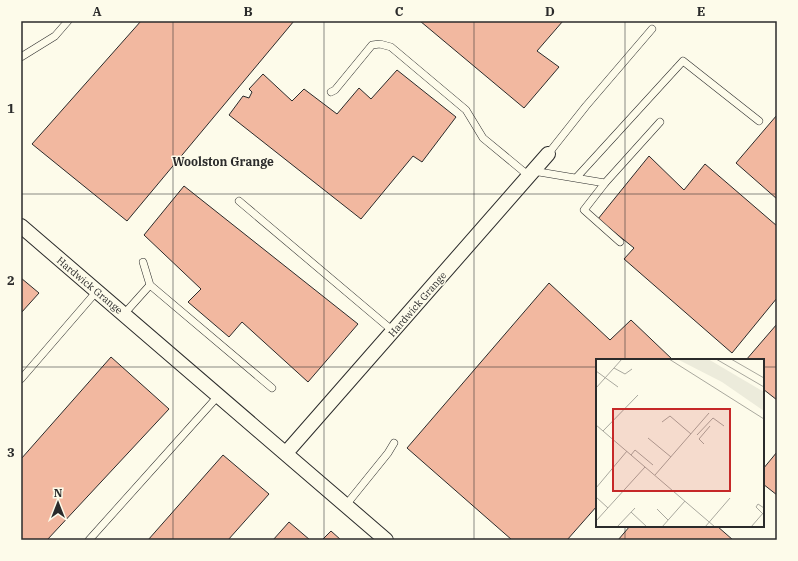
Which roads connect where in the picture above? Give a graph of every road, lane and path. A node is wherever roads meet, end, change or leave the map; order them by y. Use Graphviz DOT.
graph roads {
  1 [pos="68,21"];
  2 [pos="652,29"];
  3 [pos="21,57"];
  4 [pos="331,92"];
  5 [pos="759,120"];
  6 [pos="660,122"];
  7 [pos="548,154"];
  8 [pos="531,174"];
  9 [pos="576,178"];
  10 [pos="605,183"];
  11 [pos="240,201"];
  12 [pos="21,226"];
  13 [pos="620,242"];
  14 [pos="143,262"];
  15 [pos="150,285"];
  16 [pos="97,291"];
  17 [pos="124,314"];
  18 [pos="393,331"];
  19 [pos="21,379"];
  20 [pos="272,388"];
  21 [pos="219,395"];
  22 [pos="394,443"];
  23 [pos="286,452"];
  24 [pos="346,505"];
  25 [pos="89,540"];
  26 [pos="386,540"];
  1 -- 3 [label="lane"];
  2 -- 7 [label="lane"];
  4 -- 8 [label="lane"];
  5 -- 9 [label="lane"];
  6 -- 10 [label="lane"];
  7 -- 8 [label="street, Hardwick Grange"];
  8 -- 9 [label="lane"];
  8 -- 18 [label="street, Hardwick Grange"];
  9 -- 10 [label="lane"];
  10 -- 13 [label="lane"];
  11 -- 18 [label="lane"];
  12 -- 16 [label="street, Hardwick Grange"];
  14 -- 15 [label="lane"];
  15 -- 17 [label="lane"];
  15 -- 20 [label="lane"];
  16 -- 17 [label="street, Hardwick Grange"];
  16 -- 19 [label="lane"];
  17 -- 21 [label="street, Hardwick Grange"];
  18 -- 23 [label="street, Hardwick Grange"];
  21 -- 23 [label="street, Hardwick Grange"];
  21 -- 25 [label="lane"];
  22 -- 24 [label="lane"];
  23 -- 24 [label="street, Hardwick Grange"];
  24 -- 26 [label="street, Hardwick Grange"];
}
